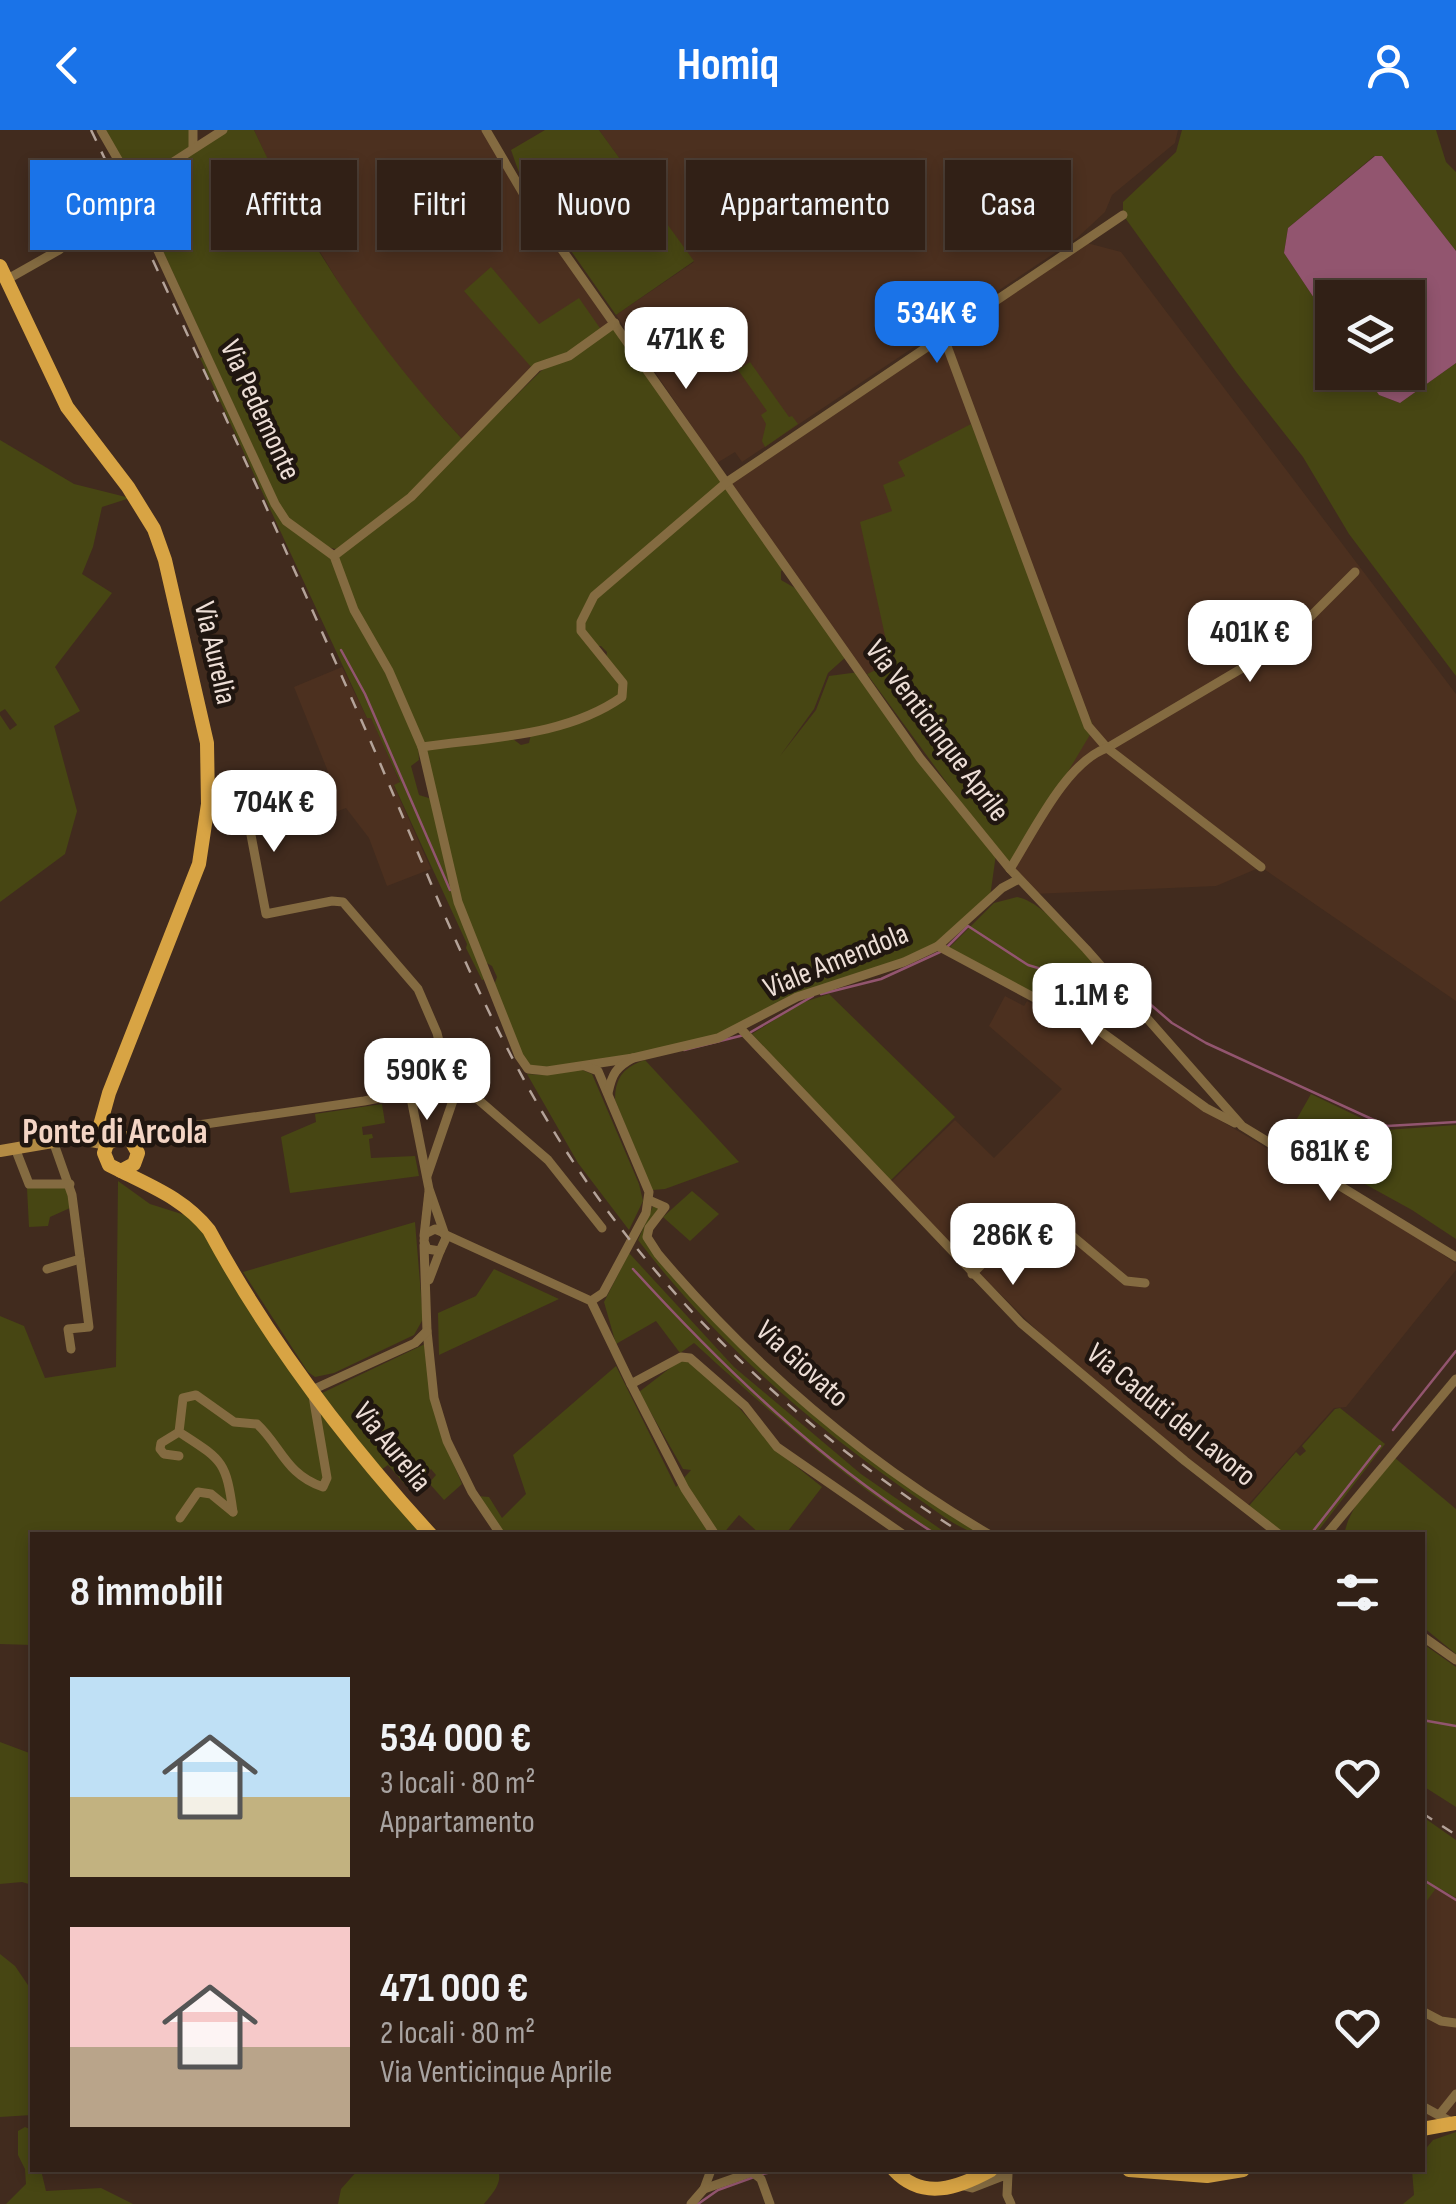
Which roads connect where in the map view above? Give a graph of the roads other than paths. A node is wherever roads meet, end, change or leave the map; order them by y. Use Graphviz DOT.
graph roads {
  1 [pos="101,130"];
  2 [pos="193,130"];
  3 [pos="223,130"];
  4 [pos="486,130"];
  5 [pos="193,147"];
  6 [pos="118,160"];
  7 [pos="175,160"];
  8 [pos="1123,216"];
  9 [pos="59,250"];
  10 [pos="158,250"];
  11 [pos="3,273"];
  12 [pos="616,323"];
  13 [pos="944,338"];
  14 [pos="727,482"];
  15 [pos="334,556"];
  16 [pos="1355,572"];
  17 [pos="422,746"];
  18 [pos="1106,748"];
  19 [pos="308,792"];
  20 [pos="248,800"];
  21 [pos="208,804"];
  22 [pos="1261,867"];
  23 [pos="1010,869"];
  24 [pos="1019,879"];
  25 [pos="943,949"];
  26 [pos="744,1033"];
  27 [pos="633,1058"];
  28 [pos="585,1066"];
  29 [pos="455,1084"];
  30 [pos="410,1093"];
  31 [pos="608,1093"];
  32 [pos="101,1121"];
  33 [pos="1242,1126"];
  34 [pos="76,1138"];
  35 [pos="53,1141"];
  36 [pos="108,1145"];
  37 [pos="15,1148"];
  38 [pos="0,1152"];
  39 [pos="136,1154"];
  40 [pos="121,1170"];
  41 [pos="427,1176"];
  42 [pos="70,1184"];
  43 [pos="153,1186"];
  44 [pos="430,1189"];
  45 [pos="649,1200"];
  46 [pos="602,1228"];
  47 [pos="443,1233"];
  48 [pos="424,1241"];
  49 [pos="470,1248"];
  50 [pos="442,1249"];
  51 [pos="1456,1257"];
  52 [pos="80,1258"];
  53 [pos="46,1269"];
  54 [pos="972,1274"];
  55 [pos="1145,1283"];
  56 [pos="427,1292"];
  57 [pos="591,1301"];
  58 [pos="427,1331"];
  59 [pos="71,1349"];
  60 [pos="1456,1378"];
  61 [pos="631,1384"];
  62 [pos="312,1390"];
  63 [pos="179,1432"];
  64 [pos="179,1456"];
  65 [pos="180,1518"];
  66 [pos="429,1532"];
  67 [pos="499,1532"];
  68 [pos="713,1532"];
  69 [pos="900,1532"];
  70 [pos="986,1532"];
  71 [pos="1276,1532"];
  72 [pos="1328,1532"];
  73 [pos="1425,1638"];
  74 [pos="1456,1660"];
  75 [pos="1425,2012"];
  76 [pos="1456,2024"];
  77 [pos="1456,2094"];
  78 [pos="1425,2108"];
  79 [pos="1450,2120"];
  80 [pos="1425,2128"];
  81 [pos="710,2172"];
  82 [pos="896,2172"];
  83 [pos="986,2172"];
  84 [pos="1155,2172"];
  85 [pos="1230,2172"];
  86 [pos="960,2185"];
  87 [pos="704,2190"];
  88 [pos="690,2204"];
  89 [pos="770,2204"];
  90 [pos="1011,2204"];
  1 -- 6 [label="street"];
  2 -- 5 [label="street"];
  3 -- 5 [label="street"];
  4 -- 12 [label="street, Via Venticinque Aprile"];
  5 -- 7 [label="street"];
  8 -- 13 [label="street"];
  9 -- 11 [label="street"];
  10 -- 15 [label="street, Via Pedemonte"];
  11 -- 21 [label="main road, Via Aurelia"];
  12 -- 14 [label="street, Via Venticinque Aprile"];
  12 -- 15 [label="street"];
  13 -- 14 [label="street"];
  13 -- 18 [label="street"];
  14 -- 17 [label="street"];
  14 -- 23 [label="street, Via Venticinque Aprile"];
  15 -- 17 [label="street"];
  16 -- 18 [label="street"];
  17 -- 28 [label="street"];
  18 -- 22 [label="street"];
  18 -- 23 [label="street"];
  19 -- 20 [label="street"];
  20 -- 21 [label="street"];
  20 -- 29 [label="street"];
  21 -- 32 [label="main road, Via Aurelia"];
  23 -- 24 [label="street, Via Venticinque Aprile"];
  24 -- 25 [label="street, Viale Amendola"];
  24 -- 33 [label="street, Via Venticinque Aprile"];
  25 -- 26 [label="street, Viale Amendola"];
  25 -- 33 [label="street"];
  26 -- 27 [label="street, Viale Amendola"];
  26 -- 54 [label="street, Via Caduti del Lavoro"];
  27 -- 28 [label="street"];
  27 -- 31 [label="street"];
  28 -- 31 [label="street"];
  29 -- 30 [label="street"];
  29 -- 41 [label="street"];
  29 -- 46 [label="street"];
  30 -- 39 [label="street"];
  30 -- 41 [label="street"];
  31 -- 45 [label="street"];
  32 -- 34 [label="street"];
  32 -- 36 [label="main road, Via Aurelia"];
  33 -- 51 [label="street, Via Venticinque Aprile"];
  34 -- 35 [label="street"];
  34 -- 36 [label="street"];
  35 -- 37 [label="street"];
  35 -- 42 [label="street"];
  36 -- 39 [label="main road"];
  36 -- 40 [label="main road, Via Aurelia"];
  37 -- 38 [label="street"];
  37 -- 42 [label="street"];
  39 -- 40 [label="main road"];
  39 -- 43 [label="main road"];
  40 -- 43 [label="main road, Via Aurelia"];
  41 -- 44 [label="street"];
  42 -- 52 [label="street"];
  43 -- 62 [label="main road, Via Aurelia"];
  44 -- 47 [label="street"];
  44 -- 48 [label="street"];
  45 -- 57 [label="street"];
  45 -- 70 [label="street, Via Giovato"];
  47 -- 48 [label="street"];
  47 -- 49 [label="street"];
  47 -- 50 [label="street"];
  48 -- 50 [label="street"];
  48 -- 56 [label="street"];
  49 -- 50 [label="street"];
  49 -- 57 [label="street"];
  50 -- 56 [label="street"];
  52 -- 53 [label="street"];
  52 -- 59 [label="street"];
  54 -- 55 [label="street"];
  54 -- 71 [label="street, Via Caduti del Lavoro"];
  56 -- 58 [label="street"];
  57 -- 61 [label="street"];
  58 -- 62 [label="street"];
  58 -- 67 [label="street"];
  60 -- 72 [label="street"];
  61 -- 68 [label="street"];
  61 -- 69 [label="street"];
  62 -- 63 [label="street"];
  62 -- 66 [label="main road, Via Aurelia"];
  63 -- 64 [label="street"];
  63 -- 65 [label="street"];
  73 -- 74 [label="street"];
  75 -- 76 [label="street"];
  77 -- 79 [label="street"];
  78 -- 79 [label="street"];
  79 -- 80 [label="main road"];
  81 -- 87 [label="street"];
  82 -- 86 [label="main road"];
  83 -- 86 [label="main road"];
  84 -- 85 [label="main road"];
  86 -- 90 [label="street"];
  87 -- 88 [label="street"];
  87 -- 89 [label="street"];
}
